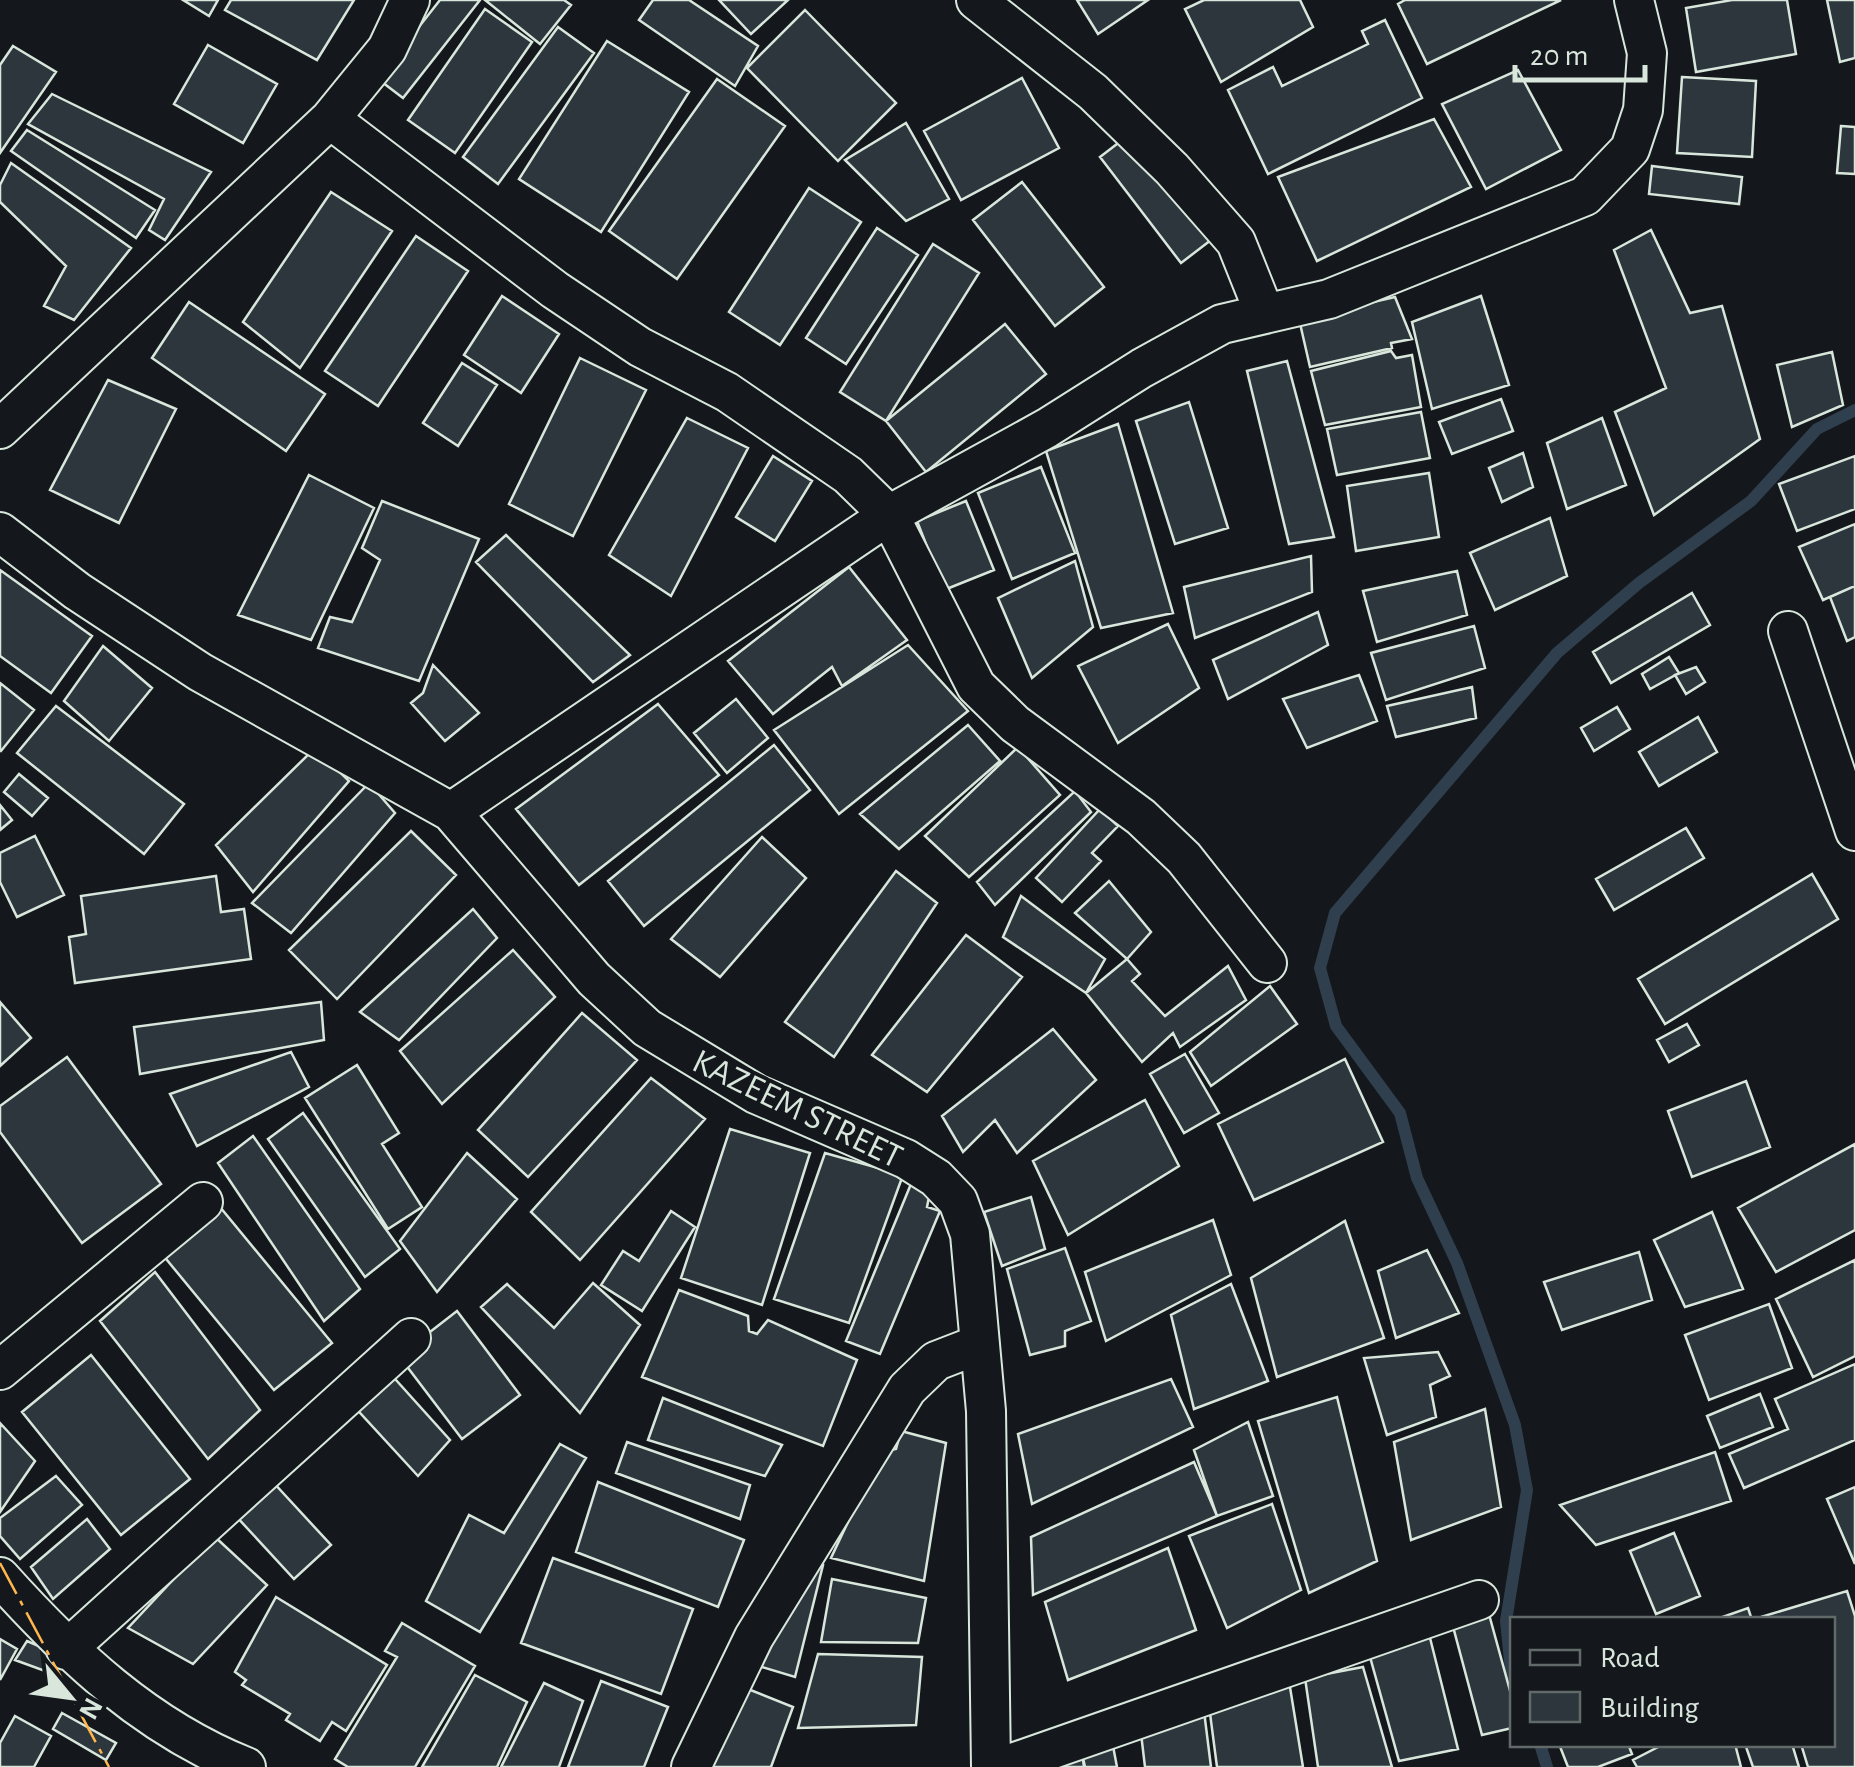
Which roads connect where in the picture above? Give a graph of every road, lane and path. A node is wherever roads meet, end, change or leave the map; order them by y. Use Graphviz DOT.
graph roads {
  1 [pos="410,0"];
  2 [pos="976,0"];
  3 [pos="1634,0"];
  4 [pos="330,119"];
  5 [pos="1264,312"];
  6 [pos="0,429"];
  7 [pos="890,515"];
  8 [pos="0,532"];
  9 [pos="1788,631"];
  10 [pos="451,812"];
  11 [pos="1855,831"];
  12 [pos="1267,963"];
  13 [pos="202,1202"];
  14 [pos="411,1338"];
  15 [pos="980,1344"];
  16 [pos="0,1370"];
  17 [pos="0,1577"];
  18 [pos="1479,1600"];
  19 [pos="66,1650"];
  20 [pos="246,1767"];
  21 [pos="692,1767"];
  22 [pos="992,1767"];
  23 [pos="1001,1767"];
  1 -- 4 [label="street"];
  2 -- 5 [label="street"];
  3 -- 5 [label="street"];
  4 -- 6 [label="street"];
  4 -- 7 [label="street"];
  5 -- 7 [label="street"];
  7 -- 10 [label="street"];
  7 -- 12 [label="street"];
  8 -- 10 [label="street, KAZEEM STREET"];
  9 -- 11 [label="street"];
  10 -- 15 [label="street, KAZEEM STREET"];
  13 -- 16 [label="street"];
  14 -- 19 [label="street"];
  15 -- 21 [label="street"];
  15 -- 22 [label="street, KAZEEM STREET"];
  17 -- 19 [label="street"];
  18 -- 23 [label="street"];
  19 -- 20 [label="street"];
}
